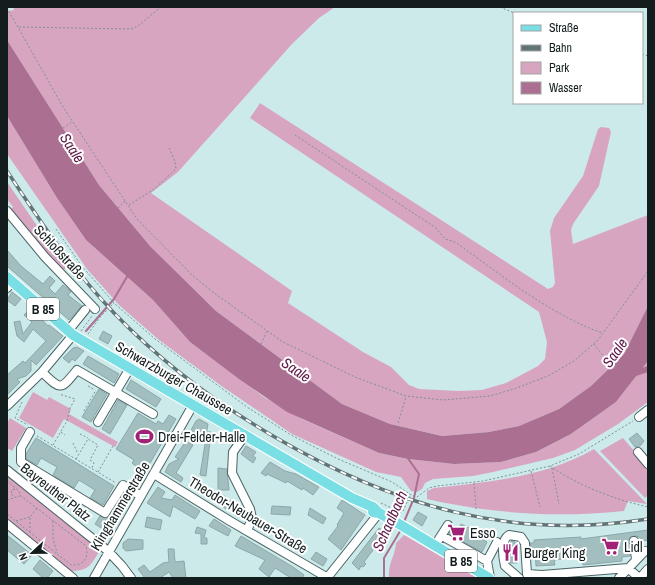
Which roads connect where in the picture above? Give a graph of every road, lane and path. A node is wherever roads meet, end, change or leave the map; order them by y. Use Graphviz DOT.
graph roads {
  1 [pos="161,7"];
  2 [pos="500,7"];
  3 [pos="7,8"];
  4 [pos="513,13"];
  5 [pos="18,28"];
  6 [pos="72,122"];
  7 [pos="63,128"];
  8 [pos="295,134"];
  9 [pos="169,148"];
  10 [pos="125,201"];
  11 [pos="128,206"];
  12 [pos="118,208"];
  13 [pos="7,211"];
  14 [pos="56,229"];
  15 [pos="648,271"];
  16 [pos="9,282"];
  17 [pos="113,301"];
  18 [pos="96,309"];
  19 [pos="85,310"];
  20 [pos="267,331"];
  21 [pos="74,333"];
  22 [pos="602,334"];
  23 [pos="87,337"];
  24 [pos="261,344"];
  25 [pos="593,344"];
  26 [pos="610,366"];
  27 [pos="130,368"];
  28 [pos="42,372"];
  29 [pos="100,383"];
  30 [pos="88,386"];
  31 [pos="95,390"];
  32 [pos="116,392"];
  33 [pos="59,394"];
  34 [pos="18,395"];
  35 [pos="406,396"];
  36 [pos="193,405"];
  37 [pos="7,406"];
  38 [pos="648,410"];
  39 [pos="84,411"];
  40 [pos="153,414"];
  41 [pos="639,417"];
  42 [pos="98,422"];
  43 [pos="398,423"];
  44 [pos="30,432"];
  45 [pos="60,432"];
  46 [pos="66,434"];
  47 [pos="80,434"];
  48 [pos="245,435"];
  49 [pos="88,439"];
  50 [pos="73,443"];
  51 [pos="52,445"];
  52 [pos="113,446"];
  53 [pos="638,452"];
  54 [pos="79,455"];
  55 [pos="76,459"];
  56 [pos="648,464"];
  57 [pos="551,467"];
  58 [pos="91,468"];
  59 [pos="7,470"];
  60 [pos="531,470"];
  61 [pos="98,472"];
  62 [pos="154,474"];
  63 [pos="7,481"];
  64 [pos="474,482"];
  65 [pos="122,487"];
  66 [pos="16,489"];
  67 [pos="50,490"];
  68 [pos="18,491"];
  69 [pos="411,495"];
  70 [pos="21,496"];
  71 [pos="141,496"];
  72 [pos="16,497"];
  73 [pos="7,500"];
  74 [pos="560,504"];
  75 [pos="58,506"];
  76 [pos="540,506"];
  77 [pos="648,507"];
  78 [pos="37,508"];
  79 [pos="380,508"];
  80 [pos="476,509"];
  81 [pos="7,514"];
  82 [pos="30,517"];
  83 [pos="53,521"];
  84 [pos="16,522"];
  85 [pos="7,524"];
  86 [pos="448,525"];
  87 [pos="248,531"];
  88 [pos="30,533"];
  89 [pos="442,536"];
  90 [pos="634,541"];
  91 [pos="497,542"];
  92 [pos="433,544"];
  93 [pos="108,551"];
  94 [pos="645,551"];
  95 [pos="57,555"];
  96 [pos="636,560"];
  97 [pos="487,561"];
  98 [pos="628,568"];
  99 [pos="648,569"];
  100 [pos="545,576"];
  101 [pos="522,577"];
  102 [pos="73,578"];
  103 [pos="94,578"];
  104 [pos="130,578"];
  105 [pos="328,578"];
  106 [pos="490,578"];
  107 [pos="619,578"];
  108 [pos="639,578"];
  1 -- 5 [label="path"];
  2 -- 4 [label="path"];
  3 -- 5 [label="path"];
  5 -- 6 [label="path"];
  6 -- 7 [label="path"];
  6 -- 10 [label="path"];
  8 -- 22 [label="path"];
  9 -- 11 [label="path"];
  10 -- 11 [label="path"];
  10 -- 12 [label="path"];
  11 -- 20 [label="path"];
  13 -- 18 [label="street, Schloßstraße"];
  14 -- 17 [label="path"];
  15 -- 22 [label="path"];
  16 -- 21 [label="main road, Schwarzburger Chaussee / B 85"];
  17 -- 23 [label="path"];
  17 -- 69 [label="path"];
  18 -- 21 [label="path"];
  19 -- 21 [label="street"];
  20 -- 24 [label="path"];
  20 -- 35 [label="path"];
  21 -- 27 [label="main road, Schwarzburger Chaussee / B 85"];
  21 -- 28 [label="street"];
  22 -- 25 [label="path"];
  25 -- 26 [label="path"];
  25 -- 35 [label="path"];
  27 -- 32 [label="street"];
  27 -- 36 [label="main road, Schwarzburger Chaussee / B 85"];
  28 -- 29 [label="street"];
  28 -- 34 [label="street"];
  29 -- 31 [label="path"];
  29 -- 32 [label="street"];
  30 -- 31 [label="path"];
  31 -- 39 [label="path"];
  32 -- 40 [label="street"];
  32 -- 42 [label="street"];
  33 -- 45 [label="path"];
  34 -- 37 [label="street"];
  34 -- 44 [label="path"];
  35 -- 43 [label="path"];
  36 -- 48 [label="main road, Schwarzburger Chaussee / B 85"];
  36 -- 62 [label="street, Klinghammerstraße"];
  38 -- 41 [label="street"];
  41 -- 57 [label="path"];
  44 -- 51 [label="path"];
  44 -- 65 [label="street"];
  45 -- 46 [label="path"];
  45 -- 51 [label="path"];
  47 -- 49 [label="path"];
  48 -- 79 [label="main road, Schwarzburger Chaussee / B 85"];
  48 -- 87 [label="street"];
  49 -- 54 [label="path"];
  49 -- 58 [label="path"];
  50 -- 54 [label="path"];
  51 -- 55 [label="path"];
  52 -- 61 [label="path"];
  53 -- 56 [label="street"];
  54 -- 55 [label="path"];
  55 -- 58 [label="path"];
  57 -- 60 [label="path"];
  57 -- 74 [label="path"];
  57 -- 77 [label="path"];
  58 -- 61 [label="path"];
  59 -- 93 [label="street, Bayreuther Platz"];
  60 -- 64 [label="path"];
  60 -- 76 [label="path"];
  61 -- 65 [label="path"];
  62 -- 71 [label="street, Klinghammerstraße"];
  62 -- 87 [label="street, Theodor-Neubauer-Straße"];
  63 -- 66 [label="path"];
  64 -- 69 [label="path"];
  64 -- 80 [label="path"];
  65 -- 71 [label="street"];
  66 -- 68 [label="path"];
  66 -- 72 [label="path"];
  67 -- 75 [label="path"];
  68 -- 70 [label="path"];
  68 -- 72 [label="path"];
  69 -- 79 [label="path"];
  70 -- 72 [label="path"];
  70 -- 78 [label="path"];
  71 -- 93 [label="street, Klinghammerstraße"];
  72 -- 73 [label="path"];
  78 -- 82 [label="path"];
  78 -- 83 [label="path"];
  79 -- 92 [label="main road, Schwarzburger Chaussee / B 85"];
  79 -- 105 [label="street"];
  81 -- 84 [label="path"];
  82 -- 84 [label="path"];
  82 -- 88 [label="path"];
  83 -- 95 [label="path"];
  83 -- 95 [label="path"];
  84 -- 88 [label="path"];
  85 -- 102 [label="street"];
  86 -- 89 [label="street"];
  87 -- 105 [label="street, Theodor-Neubauer-Straße"];
  88 -- 95 [label="path"];
  89 -- 92 [label="street"];
  89 -- 97 [label="street"];
  90 -- 96 [label="street"];
  91 -- 97 [label="street"];
  92 -- 106 [label="main road, Schwarzburger Chaussee / B 85"];
  93 -- 103 [label="street, Klinghammerstraße"];
  93 -- 104 [label="street, Bayreuther Platz"];
  94 -- 96 [label="street"];
  96 -- 98 [label="street"];
  97 -- 106 [label="street"];
  98 -- 100 [label="street"];
  98 -- 107 [label="street"];
  98 -- 108 [label="street"];
  99 -- 108 [label="street"];
  100 -- 101 [label="street"];
  101 -- 101 [label="street"];
}
